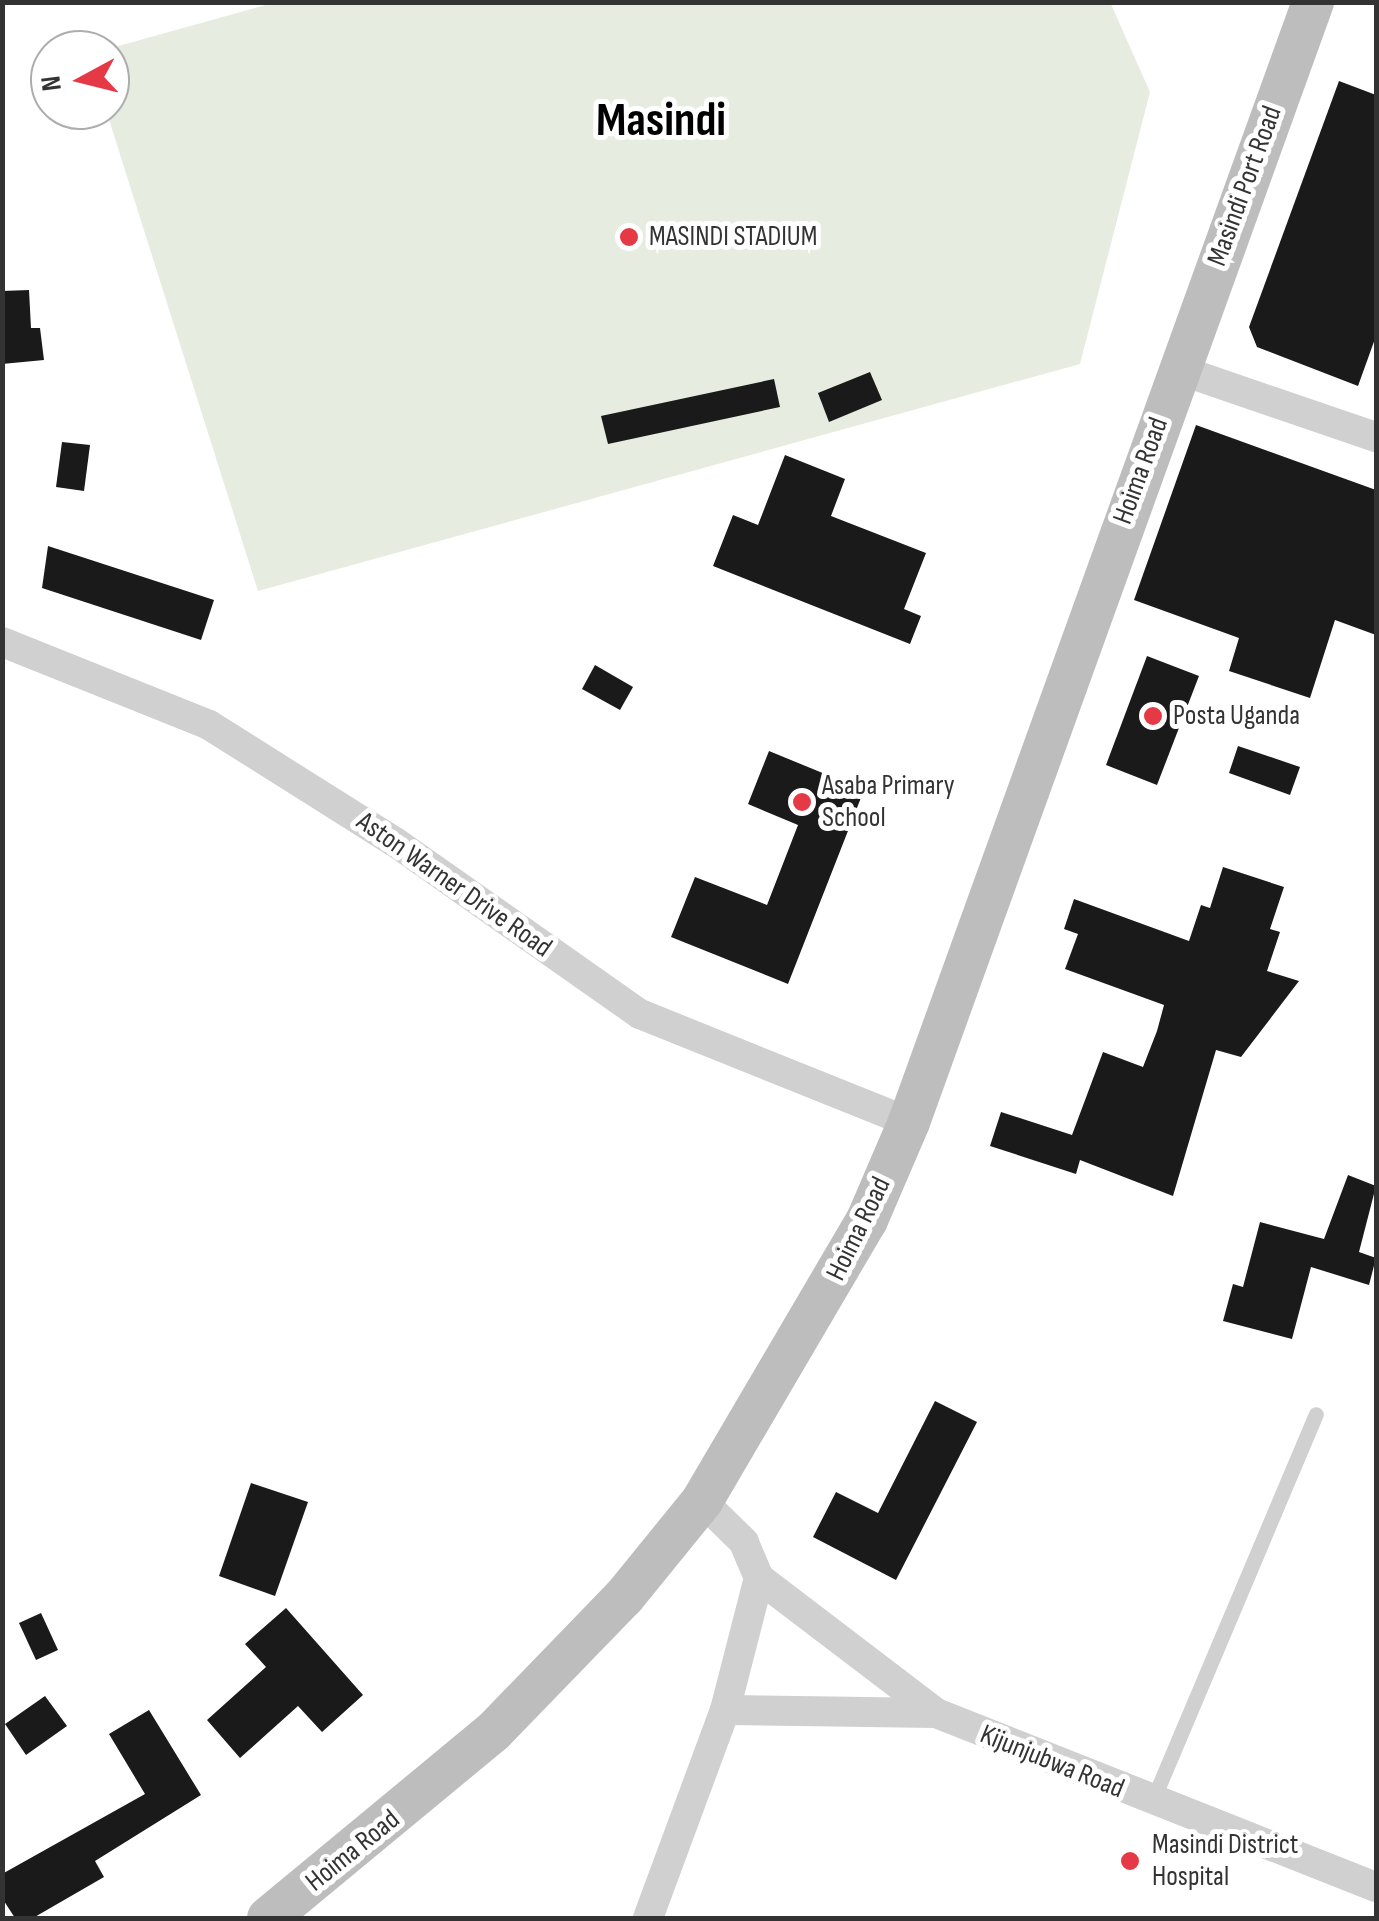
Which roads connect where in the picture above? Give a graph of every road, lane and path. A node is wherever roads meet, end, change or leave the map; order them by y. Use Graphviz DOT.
graph roads {
  1 [pos="1313,2"];
  2 [pos="1178,369"];
  3 [pos="1373,426"];
  4 [pos="2,642"];
  5 [pos="909,1122"];
  6 [pos="1316,1414"];
  7 [pos="702,1501"];
  8 [pos="759,1578"];
  9 [pos="725,1710"];
  10 [pos="936,1713"];
  11 [pos="1152,1802"];
  12 [pos="1376,1887"];
  13 [pos="268,1918"];
  14 [pos="648,1918"];
  1 -- 2 [label="main road, Masindi Port Road"];
  2 -- 3 [label="street"];
  2 -- 5 [label="main road, Hoima Road"];
  4 -- 5 [label="street, Aston Warner Drive Road"];
  5 -- 7 [label="main road, Hoima Road"];
  6 -- 11 [label="lane"];
  7 -- 8 [label="street"];
  7 -- 13 [label="main road, Hoima Road"];
  8 -- 9 [label="street"];
  8 -- 10 [label="street, Kijunjubwa Road"];
  9 -- 10 [label="street"];
  9 -- 14 [label="street"];
  10 -- 11 [label="street, Kijunjubwa Road"];
  11 -- 12 [label="street, Kijunjubwa Road"];
}
